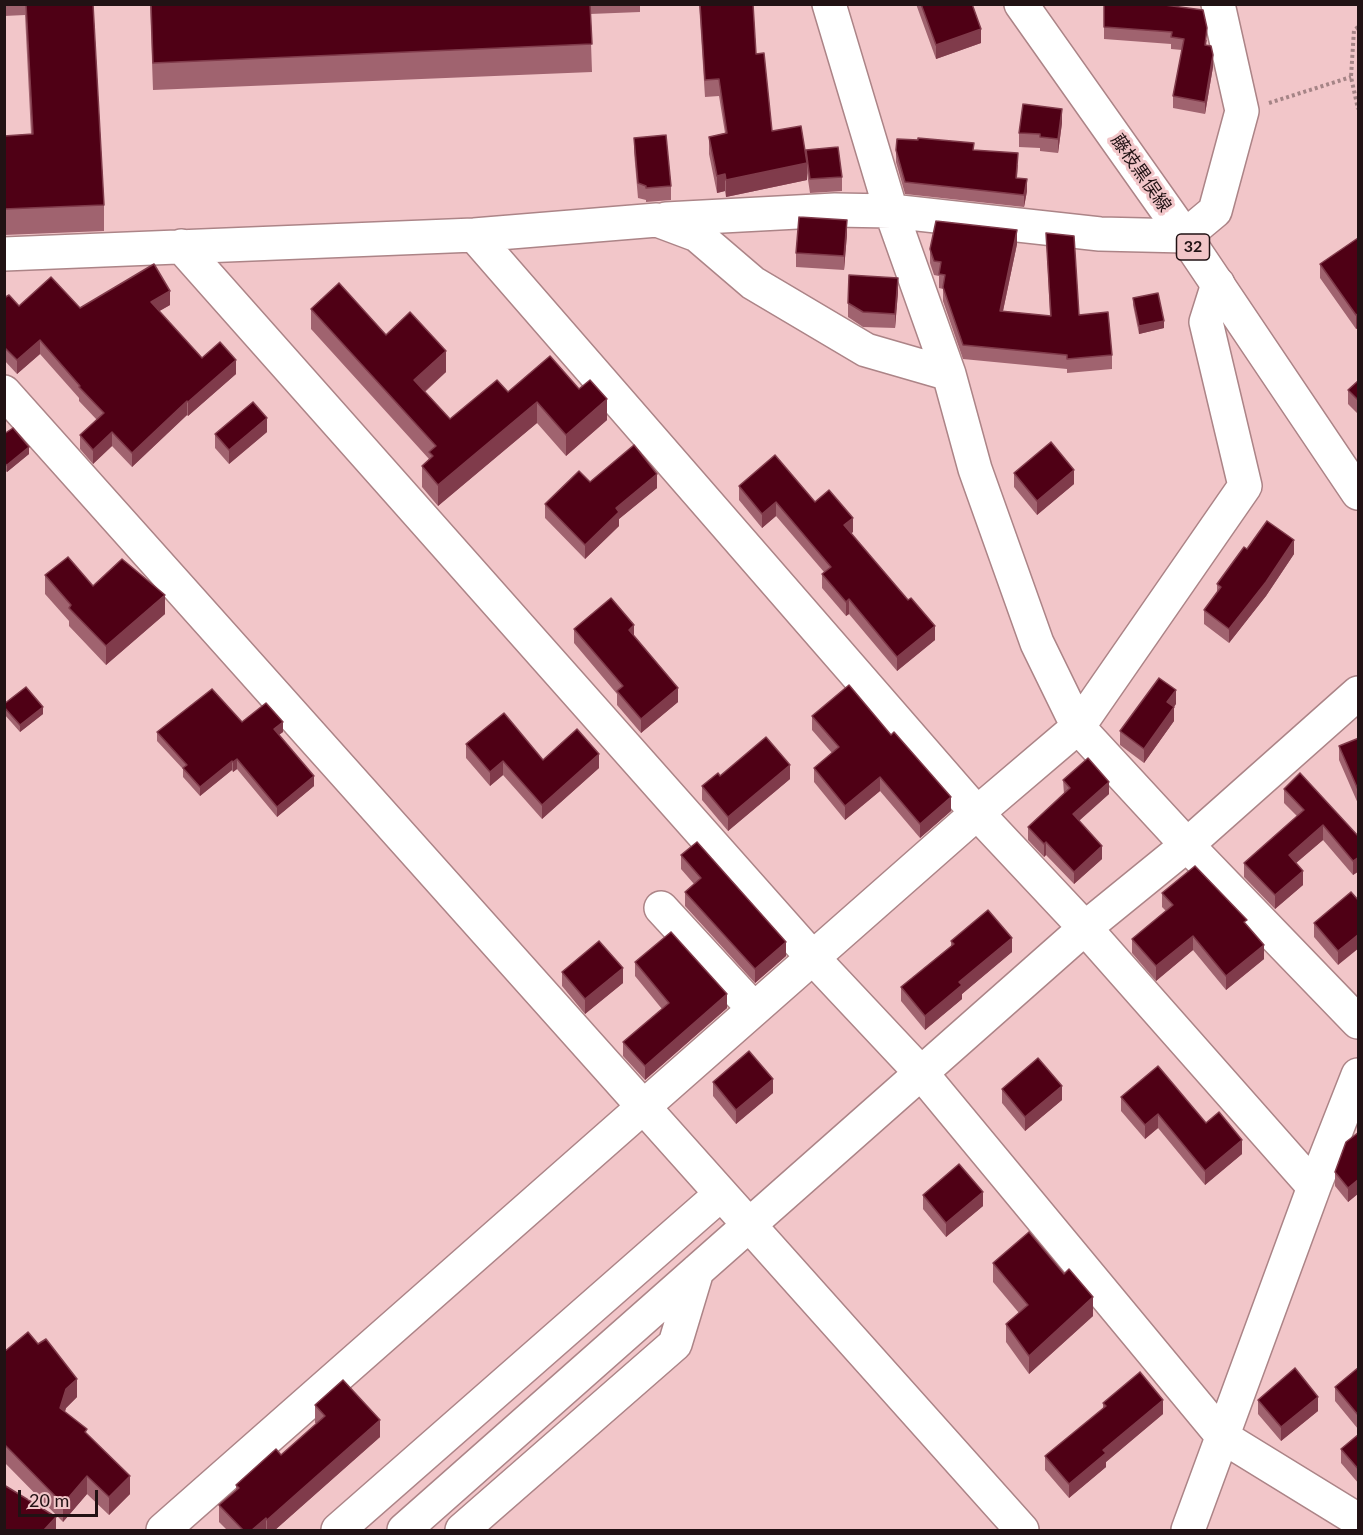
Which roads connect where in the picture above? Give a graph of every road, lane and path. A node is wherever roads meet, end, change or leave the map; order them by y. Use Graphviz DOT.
graph roads {
  1 [pos="829,4"];
  2 [pos="1021,4"];
  3 [pos="1218,4"];
  4 [pos="1359,27"];
  5 [pos="1351,77"];
  6 [pos="1359,109"];
  7 [pos="1242,111"];
  8 [pos="891,211"];
  9 [pos="657,220"];
  10 [pos="474,235"];
  11 [pos="1185,236"];
  12 [pos="181,246"];
  13 [pos="4,254"];
  14 [pos="1218,284"];
  15 [pos="949,374"];
  16 [pos="4,392"];
  17 [pos="1359,493"];
  18 [pos="1359,693"];
  19 [pos="1078,727"];
  20 [pos="977,813"];
  21 [pos="1187,844"];
  22 [pos="661,908"];
  23 [pos="1085,928"];
  24 [pos="813,958"];
  25 [pos="754,1009"];
  26 [pos="1359,1022"];
  27 [pos="922,1074"];
  28 [pos="1359,1075"];
  29 [pos="644,1106"];
  30 [pos="1314,1187"];
  31 [pos="721,1194"];
  32 [pos="749,1224"];
  33 [pos="697,1271"];
  34 [pos="1223,1437"];
  35 [pos="1359,1520"];
  36 [pos="163,1530"];
  37 [pos="338,1530"];
  38 [pos="404,1530"];
  39 [pos="462,1530"];
  40 [pos="1022,1530"];
  41 [pos="1188,1530"];
  1 -- 8 [label="street"];
  2 -- 11 [label="street, 藤枝黒俣線 / 32"];
  3 -- 7 [label="street"];
  4 -- 5 [label="path"];
  5 -- 6 [label="path"];
  5 -- 7 [label="path"];
  7 -- 11 [label="street"];
  8 -- 9 [label="street"];
  8 -- 11 [label="street"];
  8 -- 15 [label="street"];
  9 -- 10 [label="street"];
  9 -- 15 [label="street"];
  10 -- 12 [label="street"];
  10 -- 20 [label="street"];
  11 -- 14 [label="street, 藤枝黒俣線 / 32"];
  12 -- 13 [label="street"];
  12 -- 24 [label="street"];
  14 -- 17 [label="street, 藤枝黒俣線 / 32"];
  14 -- 19 [label="street"];
  15 -- 19 [label="street"];
  16 -- 29 [label="street"];
  18 -- 21 [label="street"];
  19 -- 20 [label="street"];
  19 -- 21 [label="street"];
  20 -- 23 [label="street"];
  20 -- 24 [label="street"];
  21 -- 23 [label="street"];
  21 -- 26 [label="street"];
  22 -- 25 [label="street"];
  23 -- 27 [label="street"];
  23 -- 30 [label="street"];
  24 -- 25 [label="street"];
  24 -- 27 [label="street"];
  25 -- 29 [label="street"];
  27 -- 32 [label="street"];
  27 -- 34 [label="street"];
  28 -- 30 [label="street"];
  29 -- 31 [label="street"];
  29 -- 36 [label="street"];
  30 -- 34 [label="street"];
  31 -- 32 [label="street"];
  31 -- 37 [label="street"];
  32 -- 33 [label="street"];
  32 -- 40 [label="street"];
  33 -- 38 [label="street"];
  33 -- 39 [label="street"];
  34 -- 35 [label="street"];
  34 -- 41 [label="street"];
}
